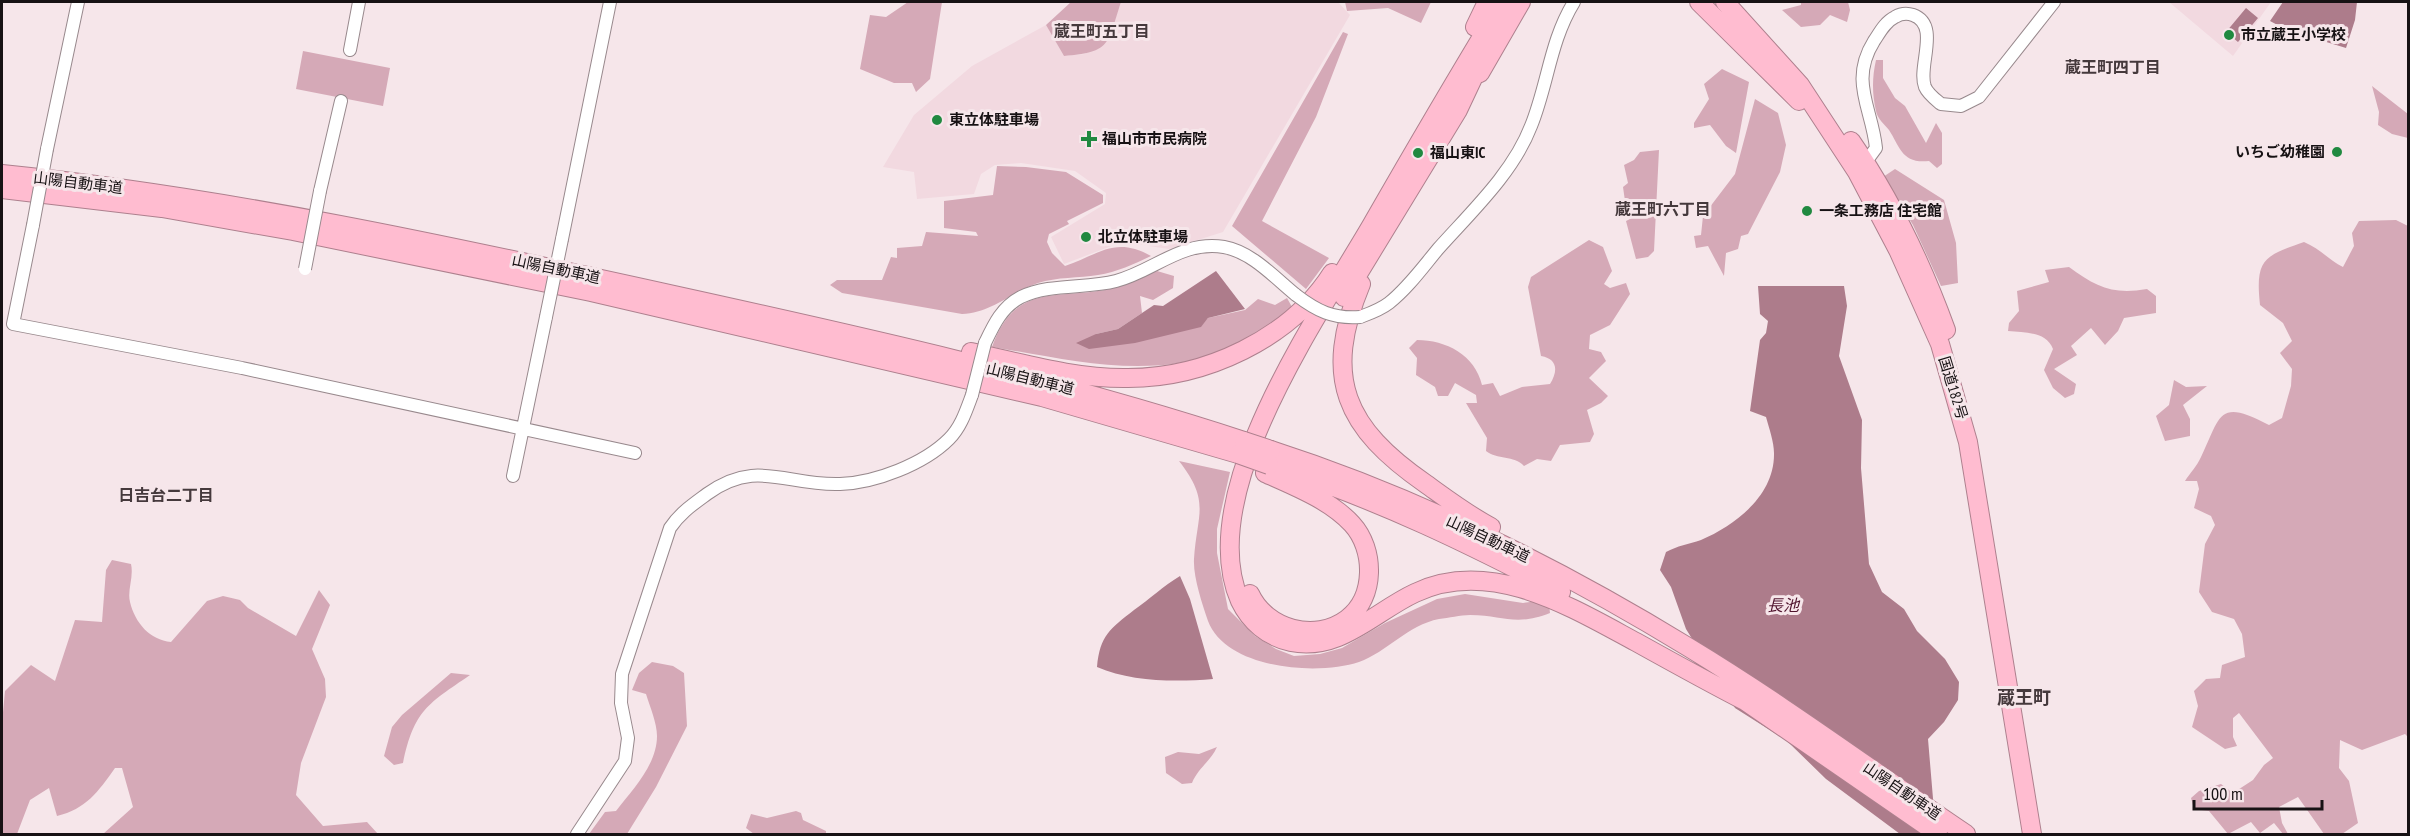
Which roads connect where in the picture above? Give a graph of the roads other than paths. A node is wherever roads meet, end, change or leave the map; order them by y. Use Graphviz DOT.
graph roads {
  1 [pos="78,2"];
  2 [pos="359,2"];
  3 [pos="610,2"];
  4 [pos="1487,2"];
  5 [pos="1503,2"];
  6 [pos="1515,2"];
  7 [pos="1521,2"];
  8 [pos="1574,2"];
  9 [pos="1699,2"];
  10 [pos="1725,2"];
  11 [pos="1739,2"];
  12 [pos="2054,2"];
  13 [pos="350,50"];
  14 [pos="341,101"];
  15 [pos="1450,106"];
  16 [pos="1862,167"];
  17 [pos="2,174"];
  18 [pos="2,189"];
  19 [pos="1397,196"];
  20 [pos="305,269"];
  21 [pos="750,312"];
  22 [pos="524,428"];
  23 [pos="1240,452"];
  24 [pos="635,453"];
  25 [pos="1268,462"];
  26 [pos="513,476"];
  27 [pos="1583,586"];
  28 [pos="1564,598"];
  29 [pos="577,834"];
  30 [pos="1938,834"];
  31 [pos="1966,834"];
  32 [pos="2032,834"];
  33 [pos="2042,834"];
  1 -- 22 [label="street, bridge"];
  2 -- 13 [label="street"];
  3 -- 22 [label="street, bridge"];
  4 -- 15 [label="highway"];
  5 -- 15 [label="highway"];
  6 -- 15 [label="highway"];
  7 -- 15 [label="highway"];
  8 -- 29 [label="street, bridge"];
  9 -- 16 [label="highway"];
  10 -- 16 [label="highway, 国道182号"];
  11 -- 16 [label="highway, 国道182号"];
  12 -- 16 [label="street"];
  14 -- 20 [label="street, bridge"];
  15 -- 19 [label="highway"];
  16 -- 32 [label="highway, 国道182号"];
  16 -- 33 [label="highway, 国道182号"];
  17 -- 21 [label="highway, 山陽自動車道"];
  18 -- 23 [label="highway, 山陽自動車道"];
  19 -- 21 [label="highway"];
  19 -- 25 [label="highway"];
  19 -- 27 [label="highway"];
  19 -- 28 [label="highway"];
  21 -- 23 [label="highway, 山陽自動車道"];
  22 -- 24 [label="street"];
  22 -- 26 [label="street"];
  23 -- 25 [label="highway"];
  25 -- 27 [label="highway, 山陽自動車道"];
  25 -- 28 [label="highway, 山陽自動車道"];
  27 -- 31 [label="highway, 山陽自動車道"];
  28 -- 30 [label="highway, 山陽自動車道"];
}
